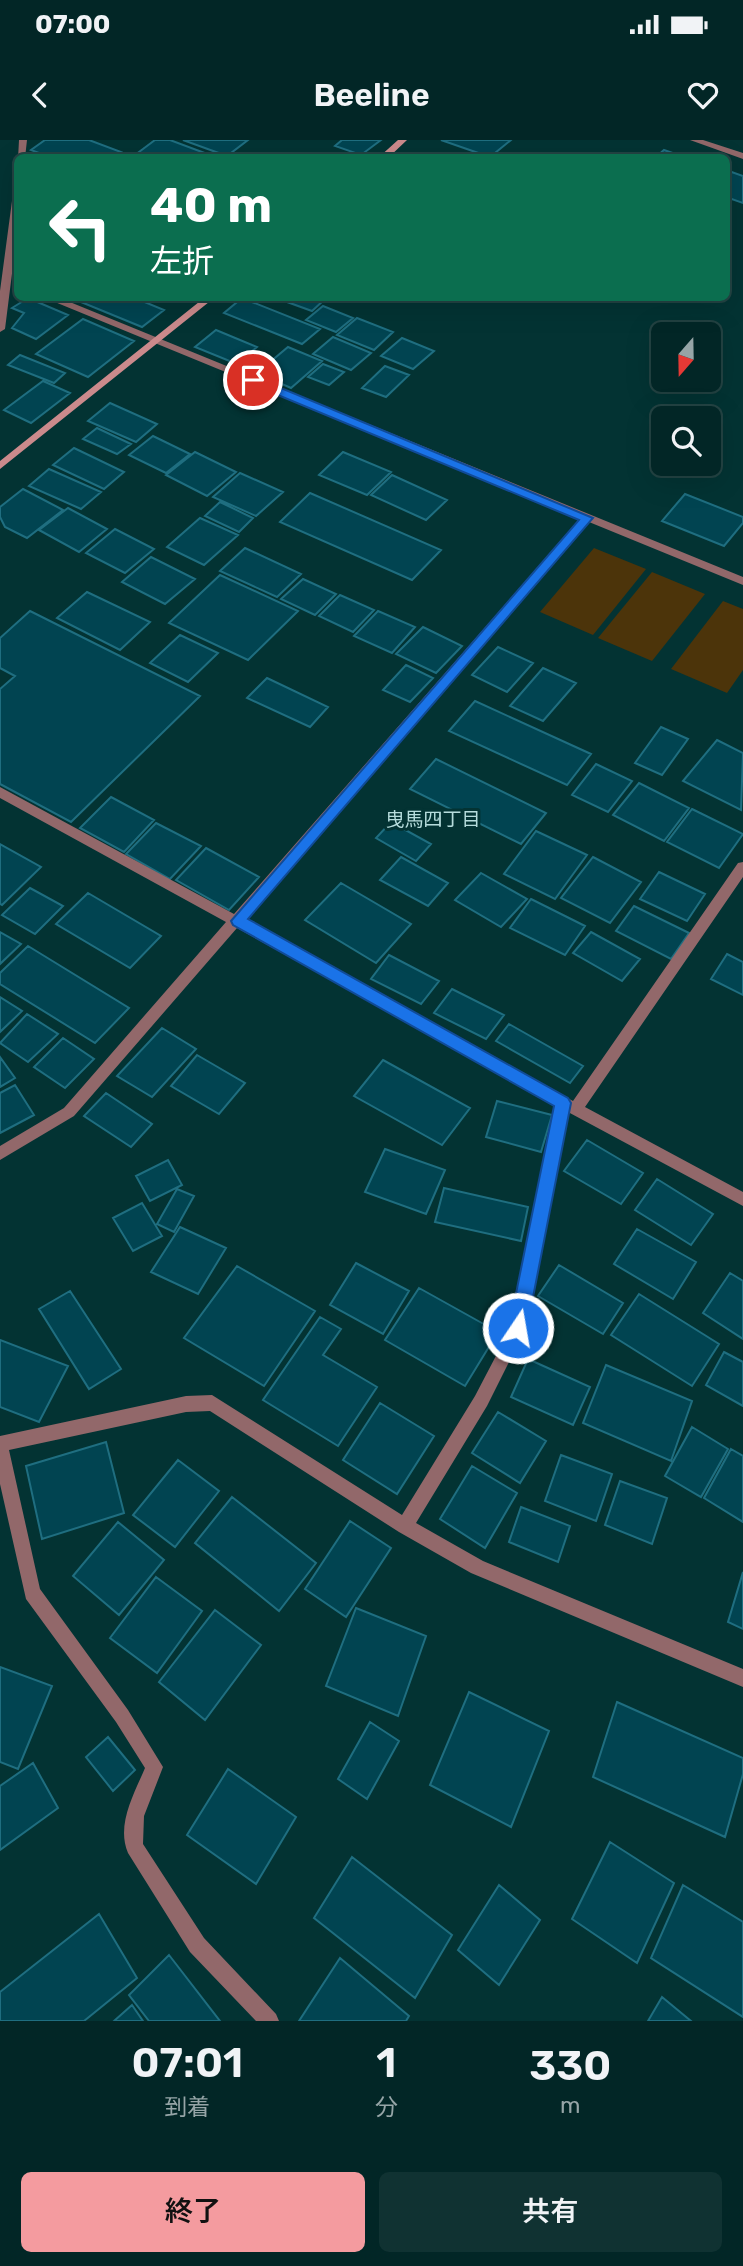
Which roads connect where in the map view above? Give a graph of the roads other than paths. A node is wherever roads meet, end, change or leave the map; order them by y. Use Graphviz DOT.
graph roads {
  1 [pos="403,140"];
  2 [pos="694,140"];
  3 [pos="387,154"];
  4 [pos="743,156"];
  5 [pos="14,219"];
  6 [pos="7,278"];
  7 [pos="14,281"];
  8 [pos="60,301"];
  9 [pos="205,301"];
  10 [pos="0,329"];
  11 [pos="156,340"];
  12 [pos="0,466"];
  13 [pos="587,518"];
  14 [pos="743,582"];
  15 [pos="0,792"];
  16 [pos="743,867"];
  17 [pos="238,921"];
  18 [pos="569,1107"];
  19 [pos="0,1154"];
  20 [pos="743,1199"];
  21 [pos="0,1446"];
  22 [pos="405,1526"];
  23 [pos="743,1678"];
  24 [pos="269,2021"];
  1 -- 3 [label="street"];
  2 -- 4 [label="street"];
  5 -- 6 [label="street"];
  6 -- 7 [label="street"];
  6 -- 10 [label="street"];
  8 -- 11 [label="street"];
  9 -- 11 [label="street"];
  11 -- 12 [label="street"];
  11 -- 13 [label="street"];
  13 -- 14 [label="street"];
  13 -- 17 [label="street"];
  15 -- 17 [label="street"];
  16 -- 18 [label="street"];
  17 -- 18 [label="street"];
  17 -- 19 [label="street"];
  18 -- 20 [label="street"];
  18 -- 22 [label="street"];
  21 -- 22 [label="street"];
  21 -- 24 [label="street"];
  22 -- 23 [label="street"];
}
